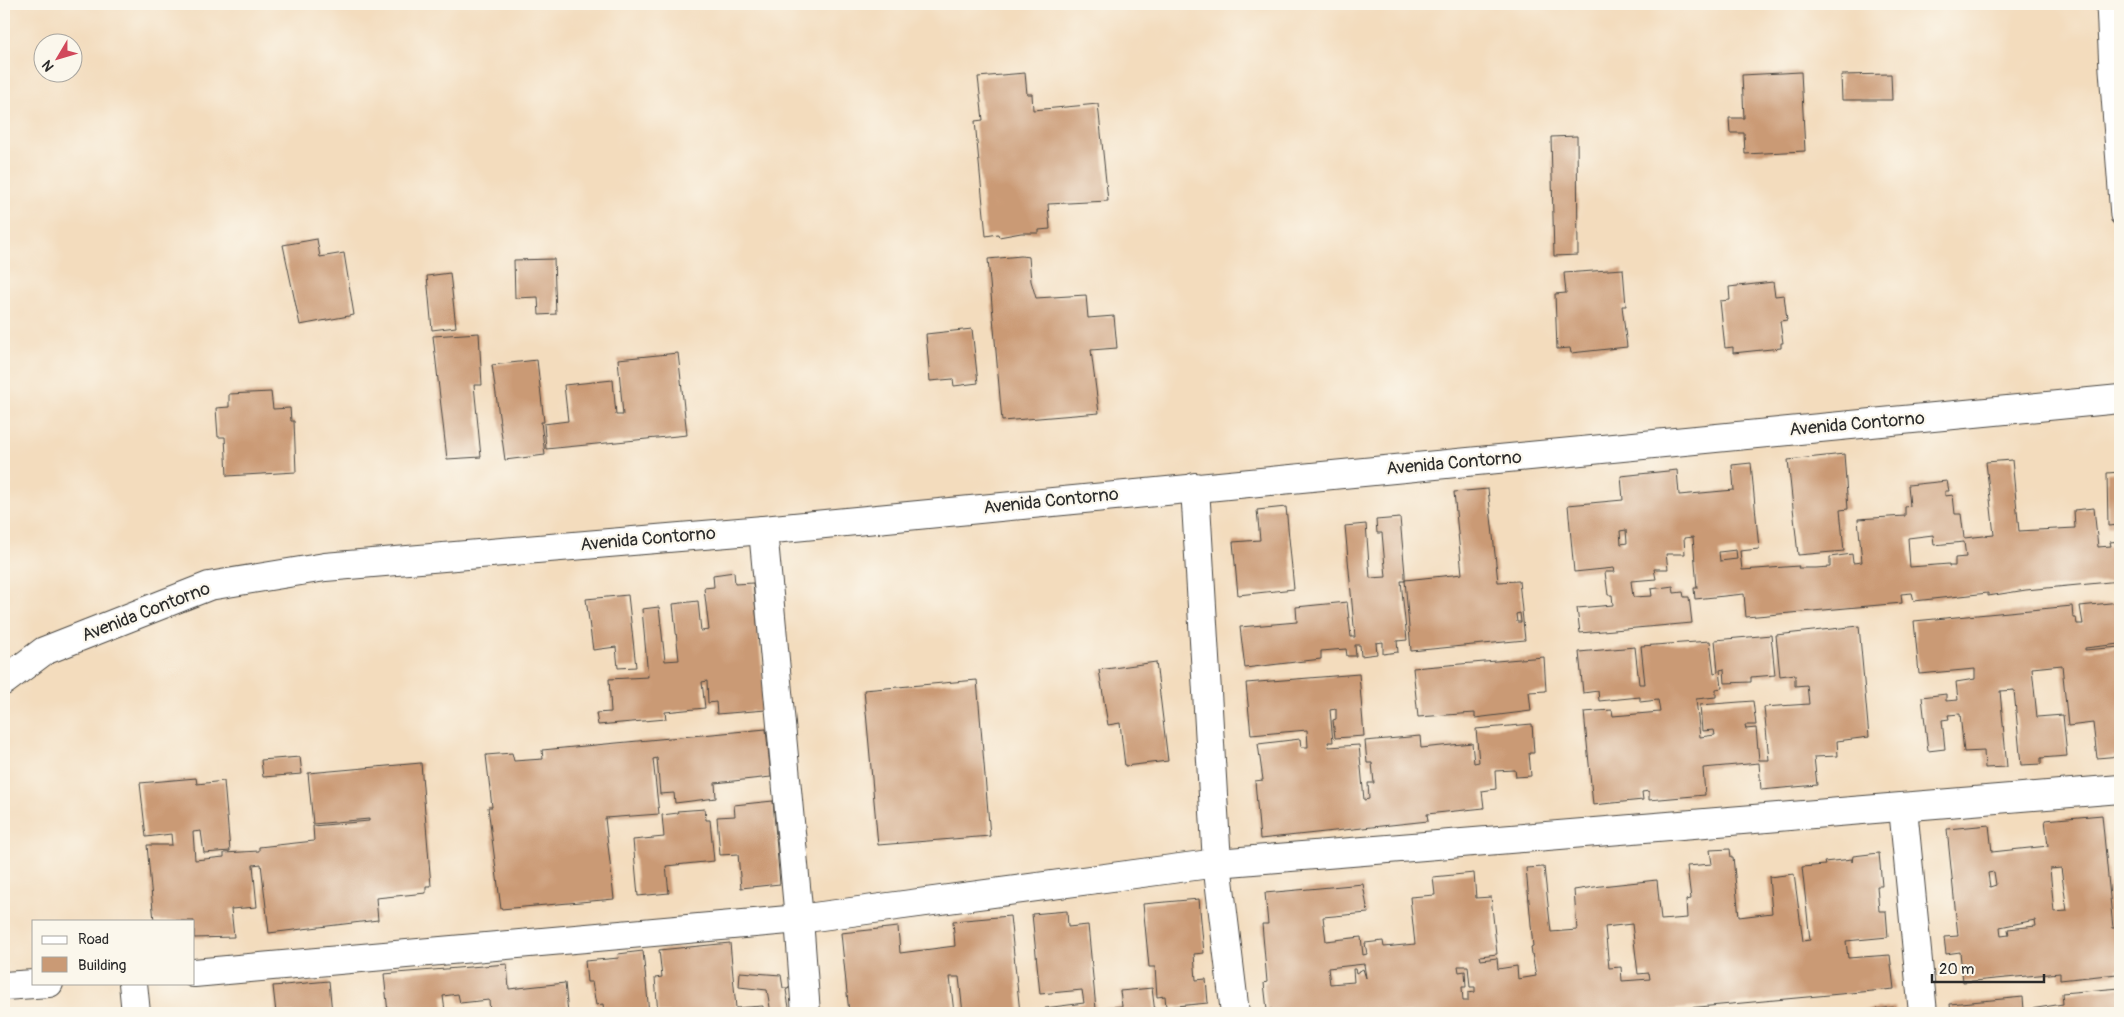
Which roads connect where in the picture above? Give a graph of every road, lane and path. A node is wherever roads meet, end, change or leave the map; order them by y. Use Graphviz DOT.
graph roads {
  1 [pos="2106,4"];
  2 [pos="2120,216"];
  3 [pos="2120,399"];
  4 [pos="1195,488"];
  5 [pos="762,530"];
  6 [pos="4,681"];
  7 [pos="2120,789"];
  8 [pos="1903,808"];
  9 [pos="1217,863"];
  10 [pos="800,919"];
  11 [pos="195,973"];
  12 [pos="34,984"];
  13 [pos="134,984"];
  14 [pos="4,986"];
  15 [pos="136,1013"];
  16 [pos="806,1013"];
  17 [pos="1236,1013"];
  18 [pos="1923,1013"];
  1 -- 2 [label="lane"];
  3 -- 4 [label="street, Avenida Contorno"];
  4 -- 5 [label="street, Avenida Contorno"];
  4 -- 9 [label="street"];
  5 -- 6 [label="street, Avenida Contorno"];
  5 -- 10 [label="street"];
  7 -- 8 [label="street"];
  8 -- 9 [label="street"];
  8 -- 18 [label="street"];
  9 -- 10 [label="street"];
  9 -- 17 [label="street"];
  10 -- 11 [label="street"];
  10 -- 16 [label="street"];
  12 -- 14 [label="street"];
  13 -- 15 [label="street"];
}
